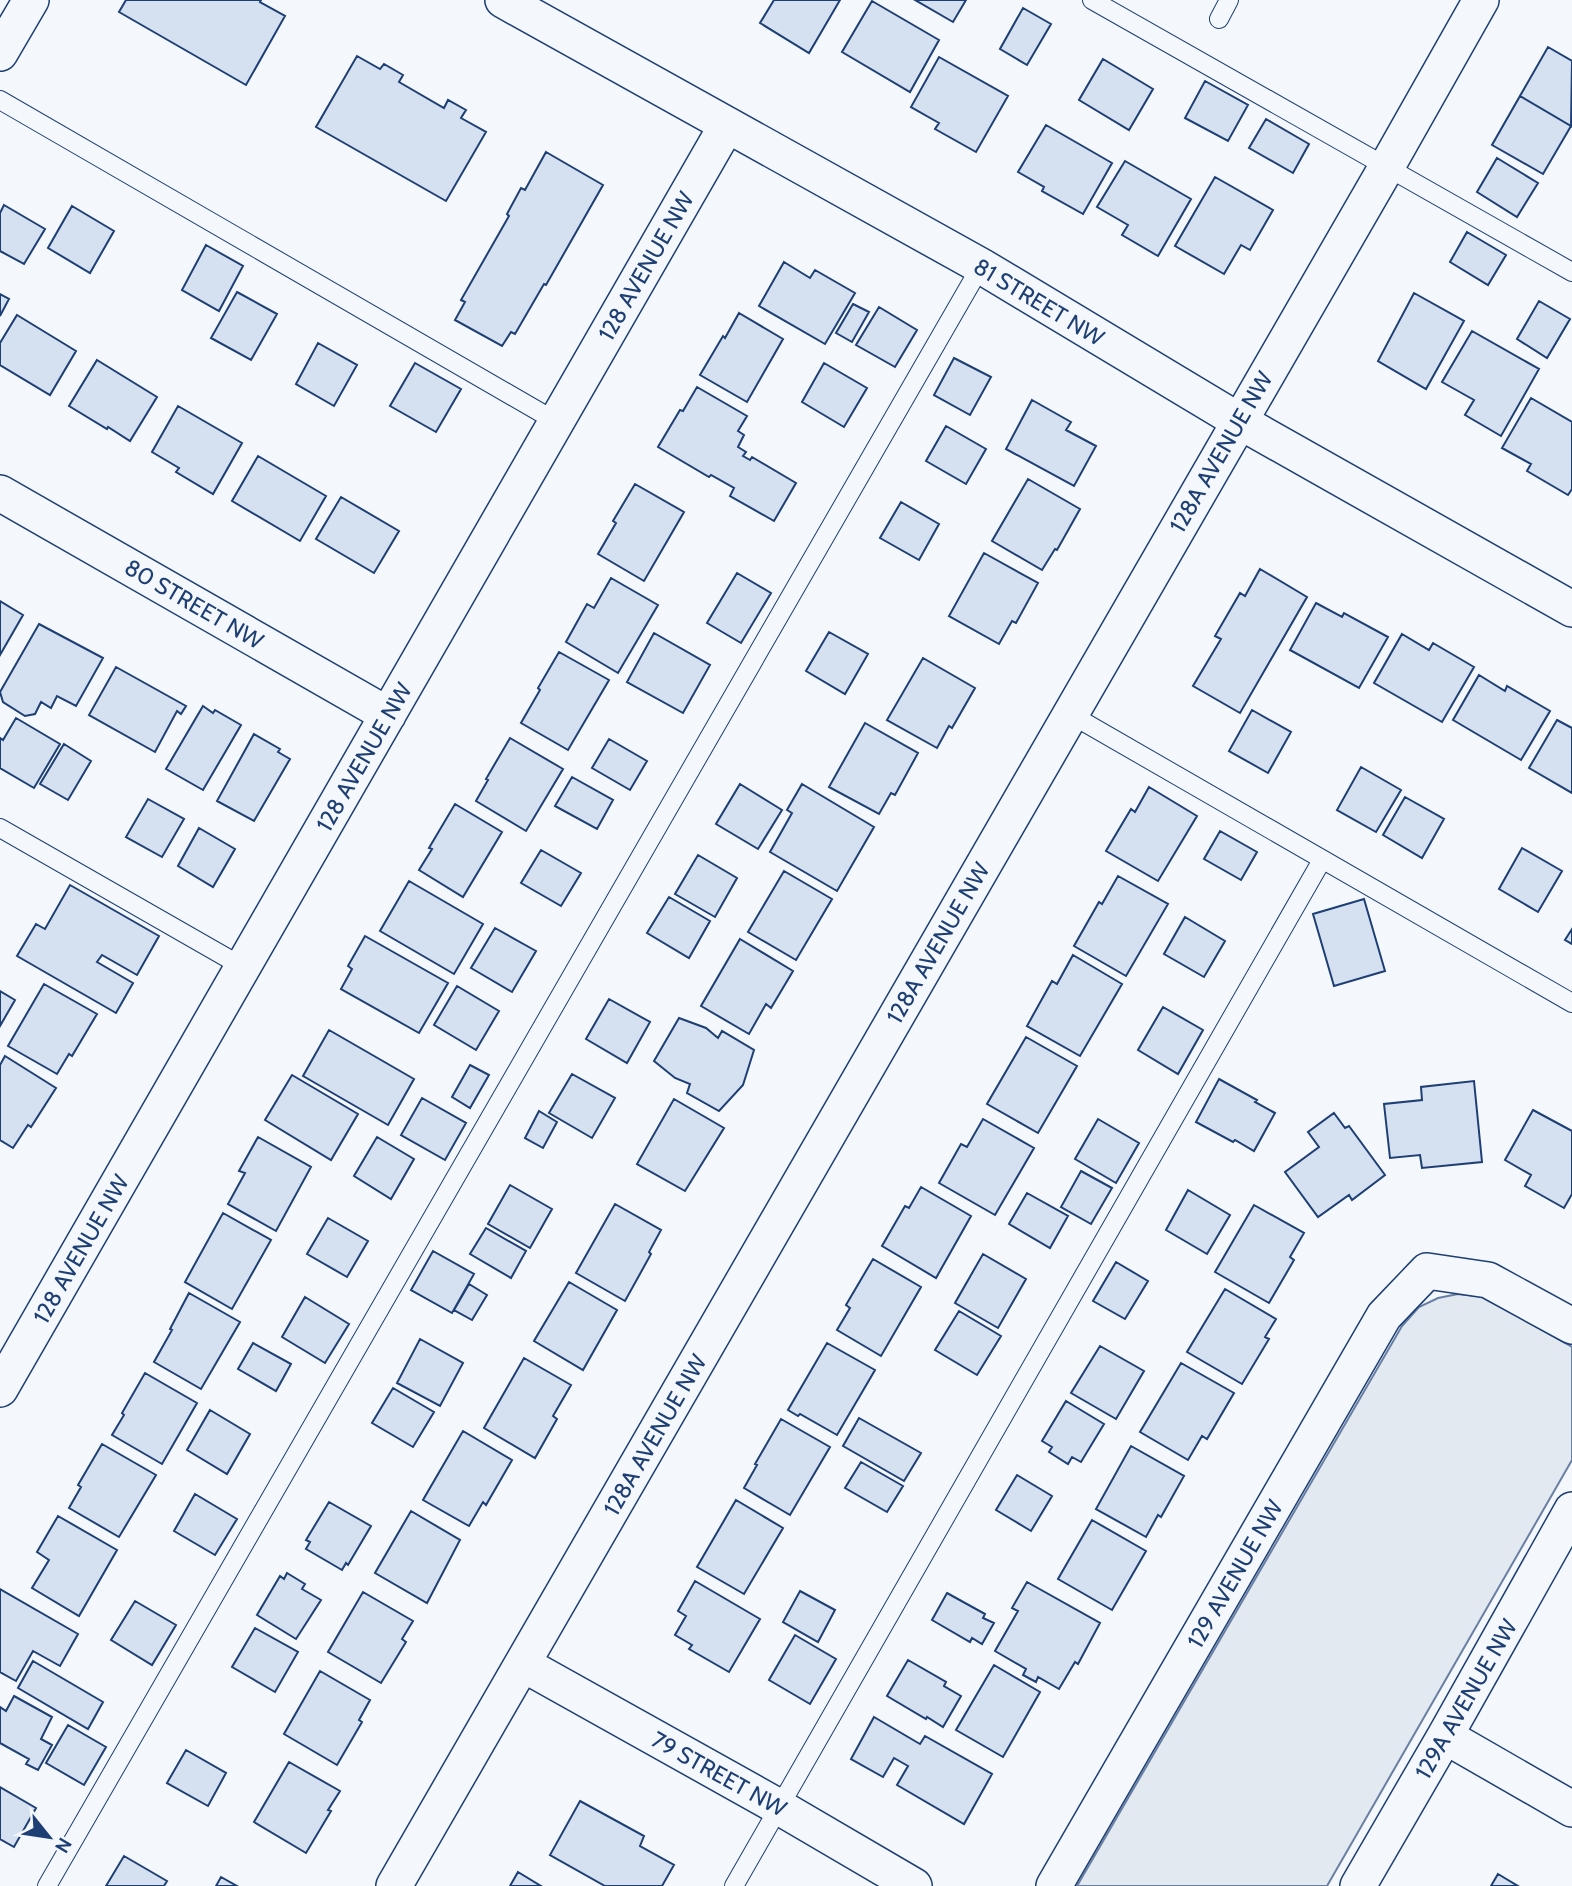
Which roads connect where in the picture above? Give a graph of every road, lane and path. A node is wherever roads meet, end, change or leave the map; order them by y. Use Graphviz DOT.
graph roads {
  1 [pos="31,0"];
  2 [pos="503,0"];
  3 [pos="1092,0"];
  4 [pos="1229,0"];
  5 [pos="1481,0"];
  6 [pos="1219,19"];
  7 [pos="0,53"];
  8 [pos="0,100"];
  9 [pos="727,125"];
  10 [pos="1386,168"];
  11 [pos="981,266"];
  12 [pos="1572,272"];
  13 [pos="1239,421"];
  14 [pos="557,422"];
  15 [pos="0,493"];
  16 [pos="1572,609"];
  17 [pos="1070,714"];
  18 [pos="388,715"];
  19 [pos="0,829"];
  20 [pos="1322,860"];
  21 [pos="243,967"];
  22 [pos="1572,1003"];
  23 [pos="1572,1326"];
  24 [pos="0,1389"];
  25 [pos="1572,1510"];
  26 [pos="523,1664"];
  27 [pos="1445,1736"];
  28 [pos="779,1807"];
  29 [pos="1572,1809"];
  30 [pos="47,1886"];
  31 [pos="394,1886"];
  32 [pos="734,1886"];
  33 [pos="914,1886"];
  34 [pos="1054,1886"];
  35 [pos="1358,1886"];
  1 -- 7 [label="street"];
  2 -- 9 [label="street, 81 STREET NW"];
  3 -- 10 [label="lane"];
  4 -- 6 [label="lane"];
  5 -- 10 [label="street, 128A AVENUE NW"];
  8 -- 14 [label="lane"];
  9 -- 11 [label="street, 81 STREET NW"];
  9 -- 14 [label="street, 128 AVENUE NW"];
  10 -- 12 [label="lane"];
  10 -- 13 [label="street, 128A AVENUE NW"];
  11 -- 13 [label="street, 81 STREET NW"];
  11 -- 30 [label="lane"];
  13 -- 16 [label="street, 81 STREET NW"];
  13 -- 17 [label="street, 128A AVENUE NW"];
  14 -- 18 [label="street, 128 AVENUE NW"];
  15 -- 18 [label="street, 80 STREET NW"];
  17 -- 20 [label="lane"];
  17 -- 26 [label="street, 128A AVENUE NW"];
  18 -- 21 [label="street, 128 AVENUE NW"];
  19 -- 21 [label="lane"];
  20 -- 22 [label="lane"];
  20 -- 28 [label="lane"];
  21 -- 24 [label="street, 128 AVENUE NW"];
  23 -- 34 [label="street, 129 AVENUE NW"];
  25 -- 27 [label="street, 129A AVENUE NW"];
  26 -- 28 [label="street, 79 STREET NW"];
  26 -- 31 [label="street, 128A AVENUE NW"];
  27 -- 29 [label="street"];
  27 -- 35 [label="street, 129A AVENUE NW"];
  28 -- 32 [label="lane"];
  28 -- 33 [label="street, 79 STREET NW"];
}
